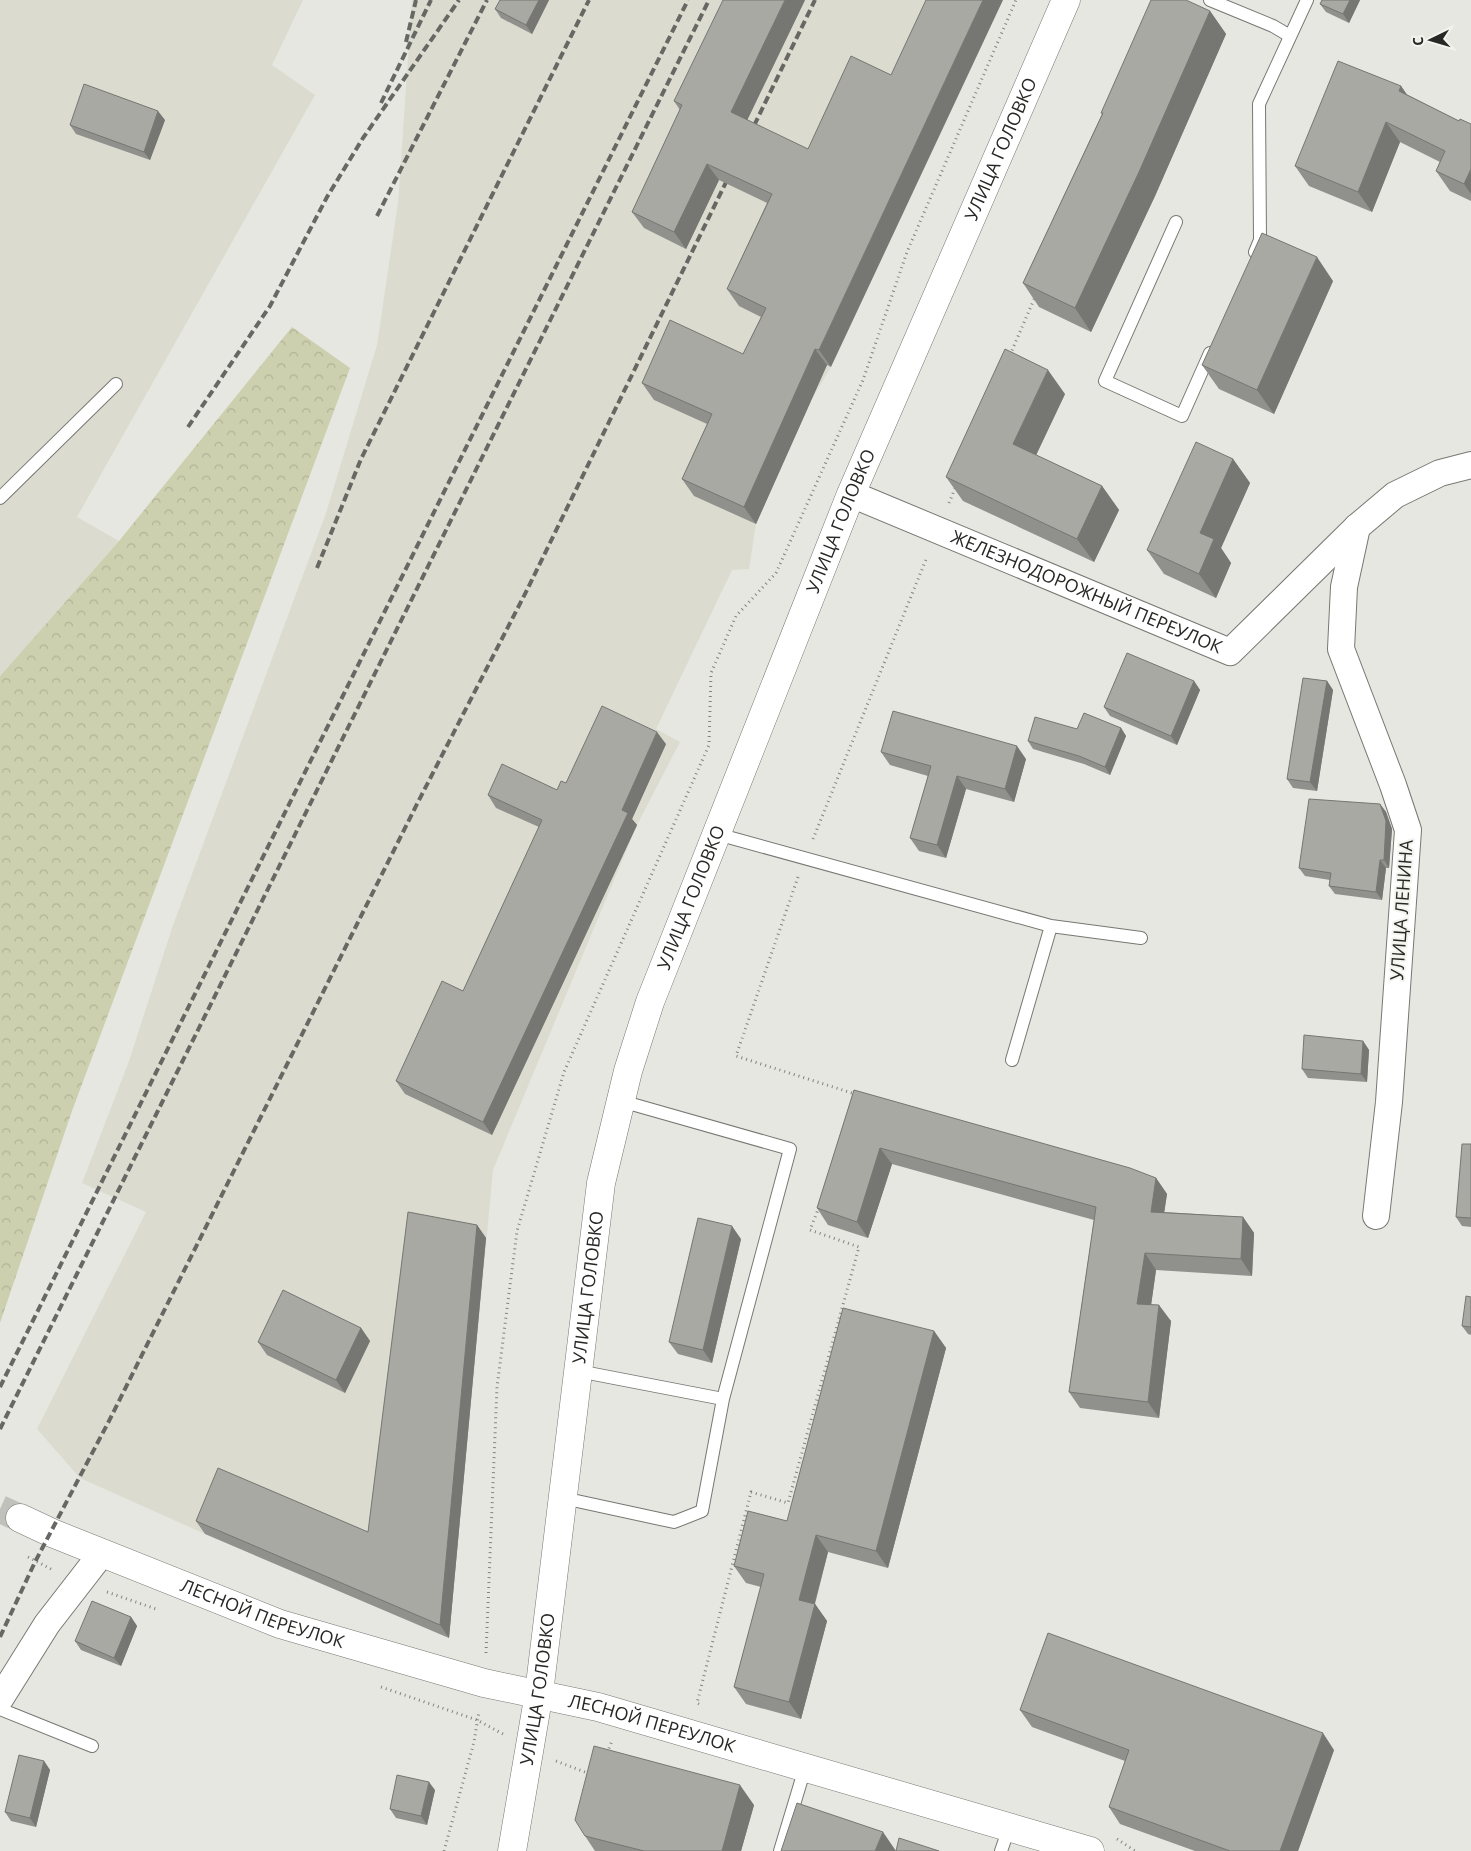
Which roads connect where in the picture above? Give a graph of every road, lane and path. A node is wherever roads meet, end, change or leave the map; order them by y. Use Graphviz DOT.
graph roads {
  1 [pos="1066,0"];
  2 [pos="1210,0"];
  3 [pos="1306,0"];
  4 [pos="1290,36"];
  5 [pos="1176,222"];
  6 [pos="1248,266"];
  7 [pos="1039,288"];
  8 [pos="1214,345"];
  9 [pos="1008,360"];
  10 [pos="116,384"];
  11 [pos="1471,465"];
  12 [pos="960,477"];
  13 [pos="851,494"];
  14 [pos="0,498"];
  15 [pos="1356,527"];
  16 [pos="938,531"];
  17 [pos="717,834"];
  18 [pos="805,859"];
  19 [pos="1051,926"];
  20 [pos="1141,938"];
  21 [pos="1012,1060"];
  22 [pos="862,1096"];
  23 [pos="621,1101"];
  24 [pos="820,1204"];
  25 [pos="1376,1216"];
  26 [pos="578,1371"];
  27 [pos="723,1399"];
  28 [pos="562,1498"];
  29 [pos="20,1518"];
  30 [pos="102,1554"];
  31 [pos="490,1583"];
  32 [pos="484,1683"];
  33 [pos="539,1693"];
  34 [pos="0,1699"];
  35 [pos="697,1703"];
  36 [pos="706,1706"];
  37 [pos="0,1709"];
  38 [pos="704,1738"];
  39 [pos="92,1746"];
  40 [pos="805,1768"];
  41 [pos="1112,1835"];
  42 [pos="1005,1840"];
  43 [pos="444,1851"];
  44 [pos="512,1851"];
  45 [pos="780,1851"];
  46 [pos="1090,1851"];
  47 [pos="1135,1851"];
  1 -- 13 [label="main road, УЛИЦА ГОЛОВКО"];
  2 -- 4 [label="lane"];
  3 -- 4 [label="lane"];
  4 -- 6 [label="lane"];
  5 -- 8 [label="lane"];
  7 -- 9 [label="path"];
  10 -- 14 [label="lane"];
  11 -- 15 [label="street, ЖЕЛЕЗНОДОРОЖНЫЙ ПЕРЕУЛОК"];
  12 -- 16 [label="path"];
  13 -- 16 [label="street, ЖЕЛЕЗНОДОРОЖНЫЙ ПЕРЕУЛОК"];
  13 -- 17 [label="main road, УЛИЦА ГОЛОВКО"];
  15 -- 16 [label="street, ЖЕЛЕЗНОДОРОЖНЫЙ ПЕРЕУЛОК"];
  15 -- 25 [label="street, УЛИЦА ЛЕНИНА"];
  16 -- 18 [label="path"];
  17 -- 18 [label="lane"];
  17 -- 23 [label="main road, УЛИЦА ГОЛОВКО"];
  18 -- 19 [label="lane"];
  18 -- 22 [label="path"];
  19 -- 20 [label="lane"];
  19 -- 21 [label="lane"];
  23 -- 26 [label="main road, УЛИЦА ГОЛОВКО"];
  23 -- 27 [label="lane"];
  24 -- 35 [label="path"];
  26 -- 27 [label="lane"];
  26 -- 28 [label="main road, УЛИЦА ГОЛОВКО"];
  27 -- 28 [label="lane"];
  28 -- 33 [label="main road, УЛИЦА ГОЛОВКО"];
  29 -- 30 [label="main road, ЛЕСНОЙ ПЕРЕУЛОК"];
  30 -- 32 [label="main road, ЛЕСНОЙ ПЕРЕУЛОК"];
  30 -- 34 [label="street"];
  31 -- 32 [label="path"];
  32 -- 33 [label="main road, ЛЕСНОЙ ПЕРЕУЛОК"];
  32 -- 43 [label="path"];
  33 -- 38 [label="main road, ЛЕСНОЙ ПЕРЕУЛОК"];
  33 -- 44 [label="main road, УЛИЦА ГОЛОВКО"];
  35 -- 36 [label="path"];
  35 -- 38 [label="path"];
  37 -- 39 [label="lane"];
  38 -- 40 [label="main road, ЛЕСНОЙ ПЕРЕУЛОК"];
  40 -- 42 [label="main road, ЛЕСНОЙ ПЕРЕУЛОК"];
  40 -- 45 [label="lane"];
  41 -- 47 [label="path"];
  42 -- 46 [label="main road, ЛЕСНОЙ ПЕРЕУЛОК"];
}
